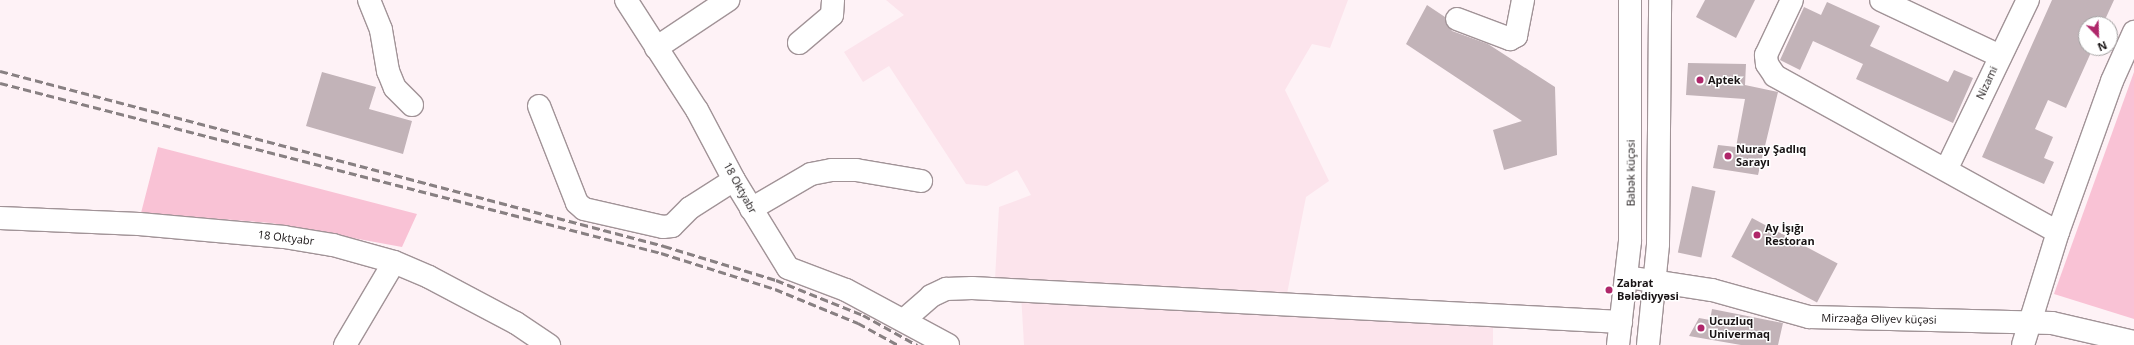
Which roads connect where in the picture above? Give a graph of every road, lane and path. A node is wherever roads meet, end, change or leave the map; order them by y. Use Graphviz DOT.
graph roads {
  1 [pos="369,0"];
  2 [pos="626,0"];
  3 [pos="728,0"];
  4 [pos="833,0"];
  5 [pos="1523,0"];
  6 [pos="1630,0"];
  7 [pos="1660,0"];
  8 [pos="1792,0"];
  9 [pos="1881,0"];
  10 [pos="2028,0"];
  11 [pos="1457,19"];
  12 [pos="2134,32"];
  13 [pos="799,43"];
  14 [pos="656,48"];
  15 [pos="2000,56"];
  16 [pos="412,105"];
  17 [pos="539,106"];
  18 [pos="1947,168"];
  19 [pos="734,180"];
  20 [pos="921,181"];
  21 [pos="751,209"];
  22 [pos="0,218"];
  23 [pos="2058,232"];
  24 [pos="394,262"];
  25 [pos="1627,277"];
  26 [pos="1654,281"];
  27 [pos="905,319"];
  28 [pos="1621,322"];
  29 [pos="2028,322"];
  30 [pos="2134,342"];
  31 [pos="345,345"];
  32 [pos="549,345"];
  33 [pos="948,345"];
  34 [pos="1618,345"];
  35 [pos="1648,345"];
  36 [pos="2023,345"];
  1 -- 16 [label="street"];
  2 -- 14 [label="street, 18 Oktyabr"];
  3 -- 14 [label="street"];
  4 -- 13 [label="street"];
  5 -- 11 [label="street"];
  6 -- 25 [label="street, Babək küçəsi"];
  7 -- 26 [label="street"];
  8 -- 18 [label="street"];
  9 -- 15 [label="street"];
  10 -- 15 [label="street, Nizami"];
  12 -- 23 [label="street"];
  14 -- 19 [label="street, 18 Oktyabr"];
  15 -- 18 [label="street, Nizami"];
  17 -- 19 [label="street"];
  18 -- 23 [label="street"];
  19 -- 21 [label="street, 18 Oktyabr"];
  20 -- 21 [label="street"];
  21 -- 27 [label="street, 18 Oktyabr"];
  22 -- 24 [label="street, 18 Oktyabr"];
  23 -- 29 [label="street"];
  24 -- 31 [label="street"];
  24 -- 32 [label="street, 18 Oktyabr"];
  25 -- 26 [label="street, Mirzəağa Əliyev küçəsi"];
  25 -- 28 [label="street, Babək küçəsi"];
  26 -- 29 [label="street, Mirzəağa Əliyev küçəsi"];
  26 -- 35 [label="street"];
  27 -- 28 [label="street"];
  27 -- 33 [label="street, 18 Oktyabr"];
  28 -- 34 [label="street, Babək küçəsi"];
  29 -- 30 [label="street, Mirzəağa Əliyev küçəsi"];
  29 -- 36 [label="street"];
}
